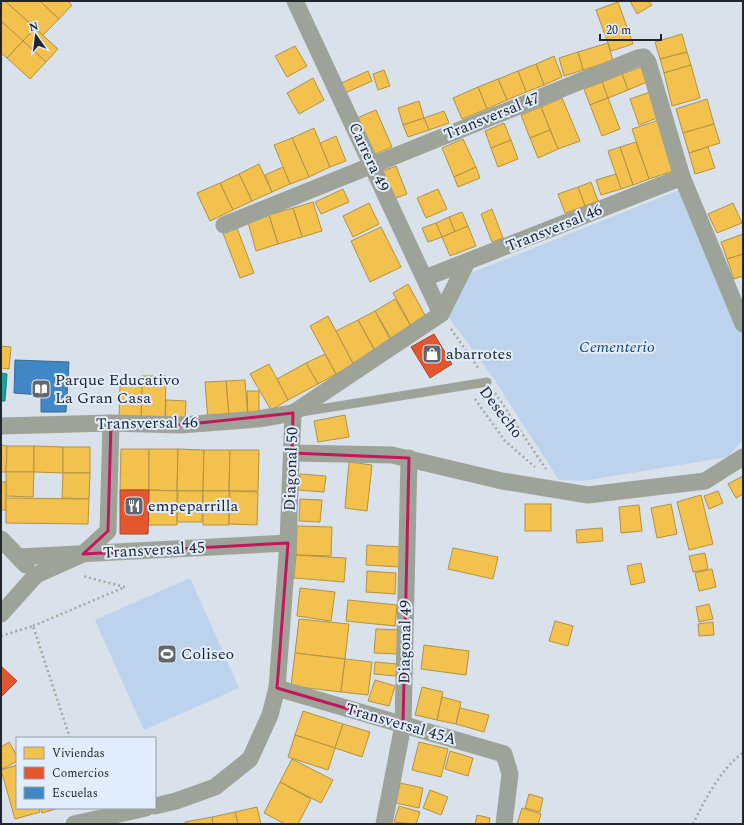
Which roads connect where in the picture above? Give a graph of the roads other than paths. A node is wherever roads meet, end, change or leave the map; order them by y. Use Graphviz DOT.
graph roads {
  1 [pos="295,1"];
  2 [pos="373,164"];
  3 [pos="682,177"];
  4 [pos="224,225"];
  5 [pos="467,262"];
  6 [pos="425,278"];
  7 [pos="442,314"];
  8 [pos="743,324"];
  9 [pos="487,382"];
  10 [pos="293,413"];
  11 [pos="111,423"];
  12 [pos="1,426"];
  13 [pos="292,453"];
  14 [pos="743,457"];
  15 [pos="409,458"];
  16 [pos="1,540"];
  17 [pos="288,543"];
  18 [pos="83,554"];
  19 [pos="19,557"];
  20 [pos="36,575"];
  21 [pos="1,614"];
  22 [pos="277,688"];
  23 [pos="403,725"];
  24 [pos="156,806"];
  25 [pos="142,809"];
  26 [pos="74,824"];
  27 [pos="384,824"];
  28 [pos="504,824"];
  1 -- 2 [label="street, Carrera 49"];
  2 -- 3 [label="street, Transversal 47"];
  2 -- 4 [label="street, Transversal 47"];
  2 -- 6 [label="street, Carrera 49"];
  3 -- 5 [label="street, Transversal 46"];
  3 -- 8 [label="street"];
  5 -- 6 [label="street, Transversal 46"];
  5 -- 7 [label="street"];
  6 -- 7 [label="street, Carrera 49"];
  7 -- 10 [label="street, Diagonal 50"];
  9 -- 10 [label="lane"];
  10 -- 11 [label="street, Transversal 46"];
  10 -- 13 [label="street, Diagonal 50"];
  11 -- 12 [label="street, Transversal 46"];
  11 -- 18 [label="street"];
  13 -- 15 [label="street"];
  13 -- 17 [label="street, Diagonal 50"];
  14 -- 15 [label="street"];
  15 -- 23 [label="street, Diagonal 49"];
  16 -- 19 [label="street"];
  17 -- 18 [label="street, Transversal 45"];
  17 -- 22 [label="street, Diagonal 50"];
  18 -- 19 [label="street, Transversal 45"];
  18 -- 20 [label="street"];
  19 -- 20 [label="street"];
  20 -- 21 [label="street"];
  22 -- 23 [label="street, Transversal 45A"];
  22 -- 24 [label="street"];
  23 -- 27 [label="street, Diagonal 49"];
  23 -- 28 [label="street, Transversal 45A"];
  25 -- 26 [label="street"];
}
